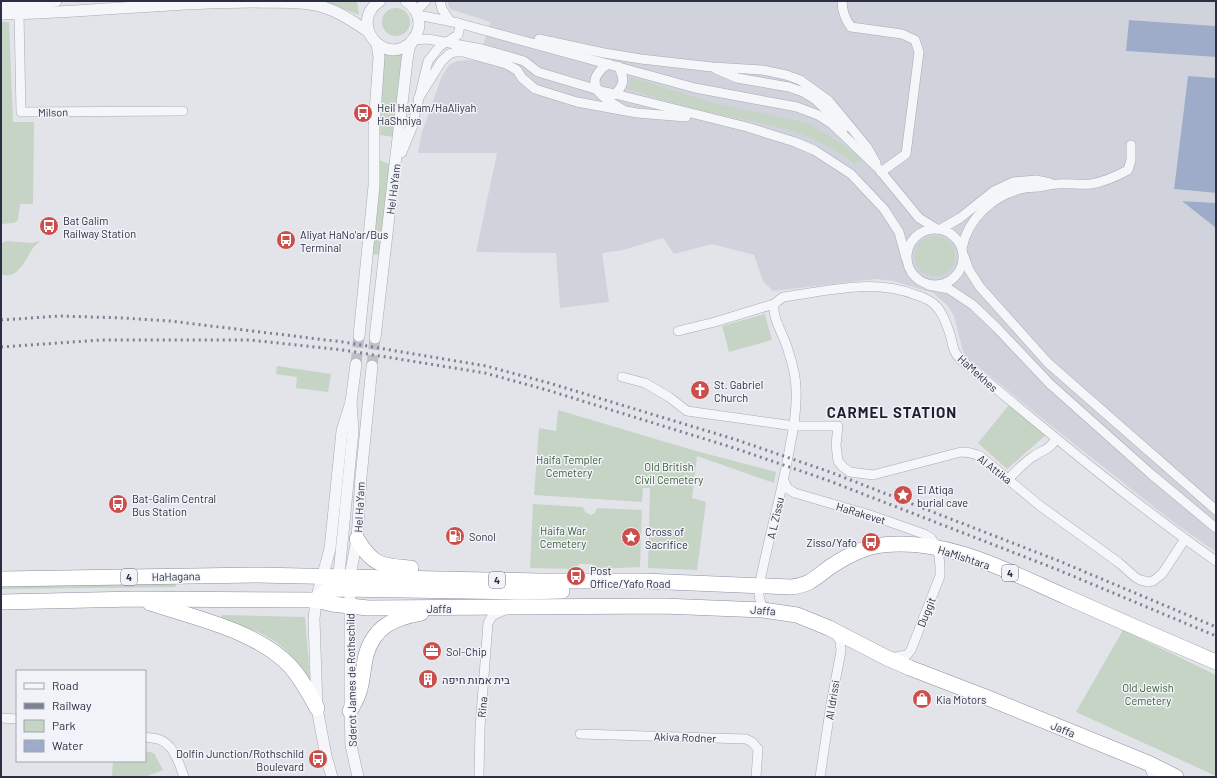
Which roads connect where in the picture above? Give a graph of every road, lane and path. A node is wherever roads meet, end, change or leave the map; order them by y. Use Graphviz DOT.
graph roads {
  1 [pos="56,1"];
  2 [pos="380,1"];
  3 [pos="406,1"];
  4 [pos="426,1"];
  5 [pos="440,1"];
  6 [pos="842,1"];
  7 [pos="88,5"];
  8 [pos="1,7"];
  9 [pos="417,13"];
  10 [pos="1,14"];
  11 [pos="19,14"];
  12 [pos="454,22"];
  13 [pos="369,32"];
  14 [pos="491,32"];
  15 [pos="413,40"];
  16 [pos="446,42"];
  17 [pos="377,44"];
  18 [pos="609,64"];
  19 [pos="618,66"];
  20 [pos="517,70"];
  21 [pos="538,72"];
  22 [pos="597,90"];
  23 [pos="615,94"];
  24 [pos="418,99"];
  25 [pos="607,99"];
  26 [pos="584,104"];
  27 [pos="183,111"];
  28 [pos="637,113"];
  29 [pos="412,124"];
  30 [pos="746,127"];
  31 [pos="1131,145"];
  32 [pos="396,163"];
  33 [pos="879,170"];
  34 [pos="1056,184"];
  35 [pos="939,229"];
  36 [pos="963,252"];
  37 [pos="906,258"];
  38 [pos="928,285"];
  39 [pos="774,304"];
  40 [pos="678,331"];
  41 [pos="359,336"];
  42 [pos="375,338"];
  43 [pos="356,364"];
  44 [pos="372,366"];
  45 [pos="622,376"];
  46 [pos="351,402"];
  47 [pos="794,426"];
  48 [pos="1056,439"];
  49 [pos="1008,479"];
  50 [pos="784,481"];
  51 [pos="795,493"];
  52 [pos="779,500"];
  53 [pos="1216,510"];
  54 [pos="1216,528"];
  55 [pos="357,539"];
  56 [pos="1185,539"];
  57 [pos="938,548"];
  58 [pos="1216,561"];
  59 [pos="322,576"];
  60 [pos="1,579"];
  61 [pos="539,581"];
  62 [pos="644,581"];
  63 [pos="344,583"];
  64 [pos="801,586"];
  65 [pos="759,587"];
  66 [pos="136,599"];
  67 [pos="316,600"];
  68 [pos="1,602"];
  69 [pos="350,606"];
  70 [pos="458,608"];
  71 [pos="516,608"];
  72 [pos="763,610"];
  73 [pos="797,615"];
  74 [pos="829,628"];
  75 [pos="887,658"];
  76 [pos="1216,662"];
  77 [pos="317,708"];
  78 [pos="350,712"];
  79 [pos="1,718"];
  80 [pos="16,719"];
  81 [pos="580,734"];
  82 [pos="146,737"];
  83 [pos="1150,770"];
  84 [pos="184,777"];
  85 [pos="332,777"];
  86 [pos="358,777"];
  87 [pos="479,777"];
  88 [pos="756,777"];
  89 [pos="820,777"];
  90 [pos="1176,777"];
  1 -- 8 [label="street"];
  2 -- 13 [label="street"];
  3 -- 9 [label="street"];
  4 -- 9 [label="street"];
  5 -- 12 [label="street"];
  6 -- 33 [label="street"];
  7 -- 11 [label="street"];
  7 -- 13 [label="street"];
  9 -- 12 [label="street"];
  9 -- 15 [label="street, Hel HaYam"];
  10 -- 11 [label="street"];
  11 -- 27 [label="street, Milson"];
  12 -- 14 [label="street"];
  12 -- 16 [label="street"];
  13 -- 17 [label="street"];
  14 -- 18 [label="street"];
  14 -- 33 [label="street"];
  15 -- 16 [label="street"];
  15 -- 17 [label="street"];
  15 -- 32 [label="street, Hel HaYam"];
  16 -- 21 [label="street"];
  16 -- 24 [label="street"];
  17 -- 41 [label="street, Hel HaYam"];
  18 -- 19 [label="street"];
  18 -- 22 [label="street"];
  19 -- 23 [label="street"];
  19 -- 33 [label="street"];
  20 -- 21 [label="street"];
  20 -- 24 [label="street"];
  20 -- 26 [label="street"];
  21 -- 22 [label="street"];
  22 -- 23 [label="street"];
  22 -- 25 [label="street"];
  23 -- 25 [label="street"];
  23 -- 30 [label="street"];
  24 -- 29 [label="street"];
  25 -- 26 [label="street"];
  25 -- 28 [label="street"];
  26 -- 28 [label="street"];
  28 -- 30 [label="street"];
  29 -- 32 [label="street"];
  30 -- 37 [label="street"];
  31 -- 34 [label="street"];
  32 -- 42 [label="street, Hel HaYam"];
  33 -- 35 [label="street"];
  34 -- 35 [label="street"];
  34 -- 36 [label="street"];
  35 -- 36 [label="street"];
  35 -- 37 [label="street"];
  36 -- 38 [label="street"];
  36 -- 53 [label="street"];
  37 -- 38 [label="street"];
  38 -- 54 [label="street"];
  39 -- 40 [label="street, HaMekhes"];
  39 -- 47 [label="street, A L Zissu"];
  39 -- 48 [label="street, HaMekhes"];
  43 -- 46 [label="street, Hel HaYam"];
  44 -- 55 [label="street, Hel HaYam"];
  45 -- 47 [label="street"];
  46 -- 59 [label="street, Hel HaYam"];
  46 -- 63 [label="street, Hel HaYam"];
  47 -- 49 [label="street, Al Attika"];
  47 -- 50 [label="street, A L Zissu"];
  48 -- 49 [label="street"];
  48 -- 56 [label="street, HaMekhes"];
  49 -- 56 [label="street, Al Attika"];
  50 -- 51 [label="street"];
  50 -- 52 [label="street, A L Zissu"];
  51 -- 52 [label="street"];
  51 -- 57 [label="street, HaRakevet"];
  52 -- 65 [label="street, A L Zissu"];
  55 -- 61 [label="highway"];
  55 -- 63 [label="street, Hel HaYam"];
  56 -- 58 [label="street, HaMekhes"];
  57 -- 64 [label="highway, HaMishtara / 4"];
  57 -- 75 [label="street, Duggit"];
  57 -- 76 [label="highway, HaMishtara / 4"];
  59 -- 60 [label="highway, HaHagana / 4"];
  59 -- 63 [label="highway, HaHagana / 4"];
  59 -- 67 [label="street, Hel HaYam"];
  61 -- 62 [label="highway, Jaffa / 4"];
  61 -- 63 [label="highway, Jaffa / 4"];
  62 -- 63 [label="highway"];
  62 -- 65 [label="highway, Jaffa / 4"];
  63 -- 67 [label="highway"];
  63 -- 69 [label="street, Sderot James de Rothschild"];
  64 -- 65 [label="highway, Jaffa / 4"];
  64 -- 73 [label="highway"];
  65 -- 72 [label="street, A L Zissu"];
  66 -- 67 [label="highway, HaHagana / 4"];
  66 -- 68 [label="highway, HaHagana / 4"];
  66 -- 77 [label="highway"];
  67 -- 69 [label="highway, Jaffa / 4"];
  67 -- 77 [label="street"];
  69 -- 70 [label="highway, Jaffa / 4"];
  69 -- 78 [label="street, Sderot James de Rothschild"];
  70 -- 71 [label="highway, Jaffa / 4"];
  70 -- 78 [label="highway"];
  71 -- 72 [label="highway, Jaffa / 4"];
  71 -- 87 [label="street, Rina"];
  72 -- 73 [label="highway, Jaffa / 4"];
  73 -- 74 [label="highway, Jaffa / 4"];
  74 -- 75 [label="highway, Jaffa / 4"];
  74 -- 89 [label="street, Al Idrissi"];
  75 -- 83 [label="highway, Jaffa / 4"];
  77 -- 85 [label="street"];
  78 -- 86 [label="street, Sderot James de Rothschild"];
  79 -- 80 [label="street"];
  81 -- 88 [label="street, Akiva Rodner"];
  82 -- 84 [label="street"];
  83 -- 90 [label="highway, Jaffa / 4"];
}
